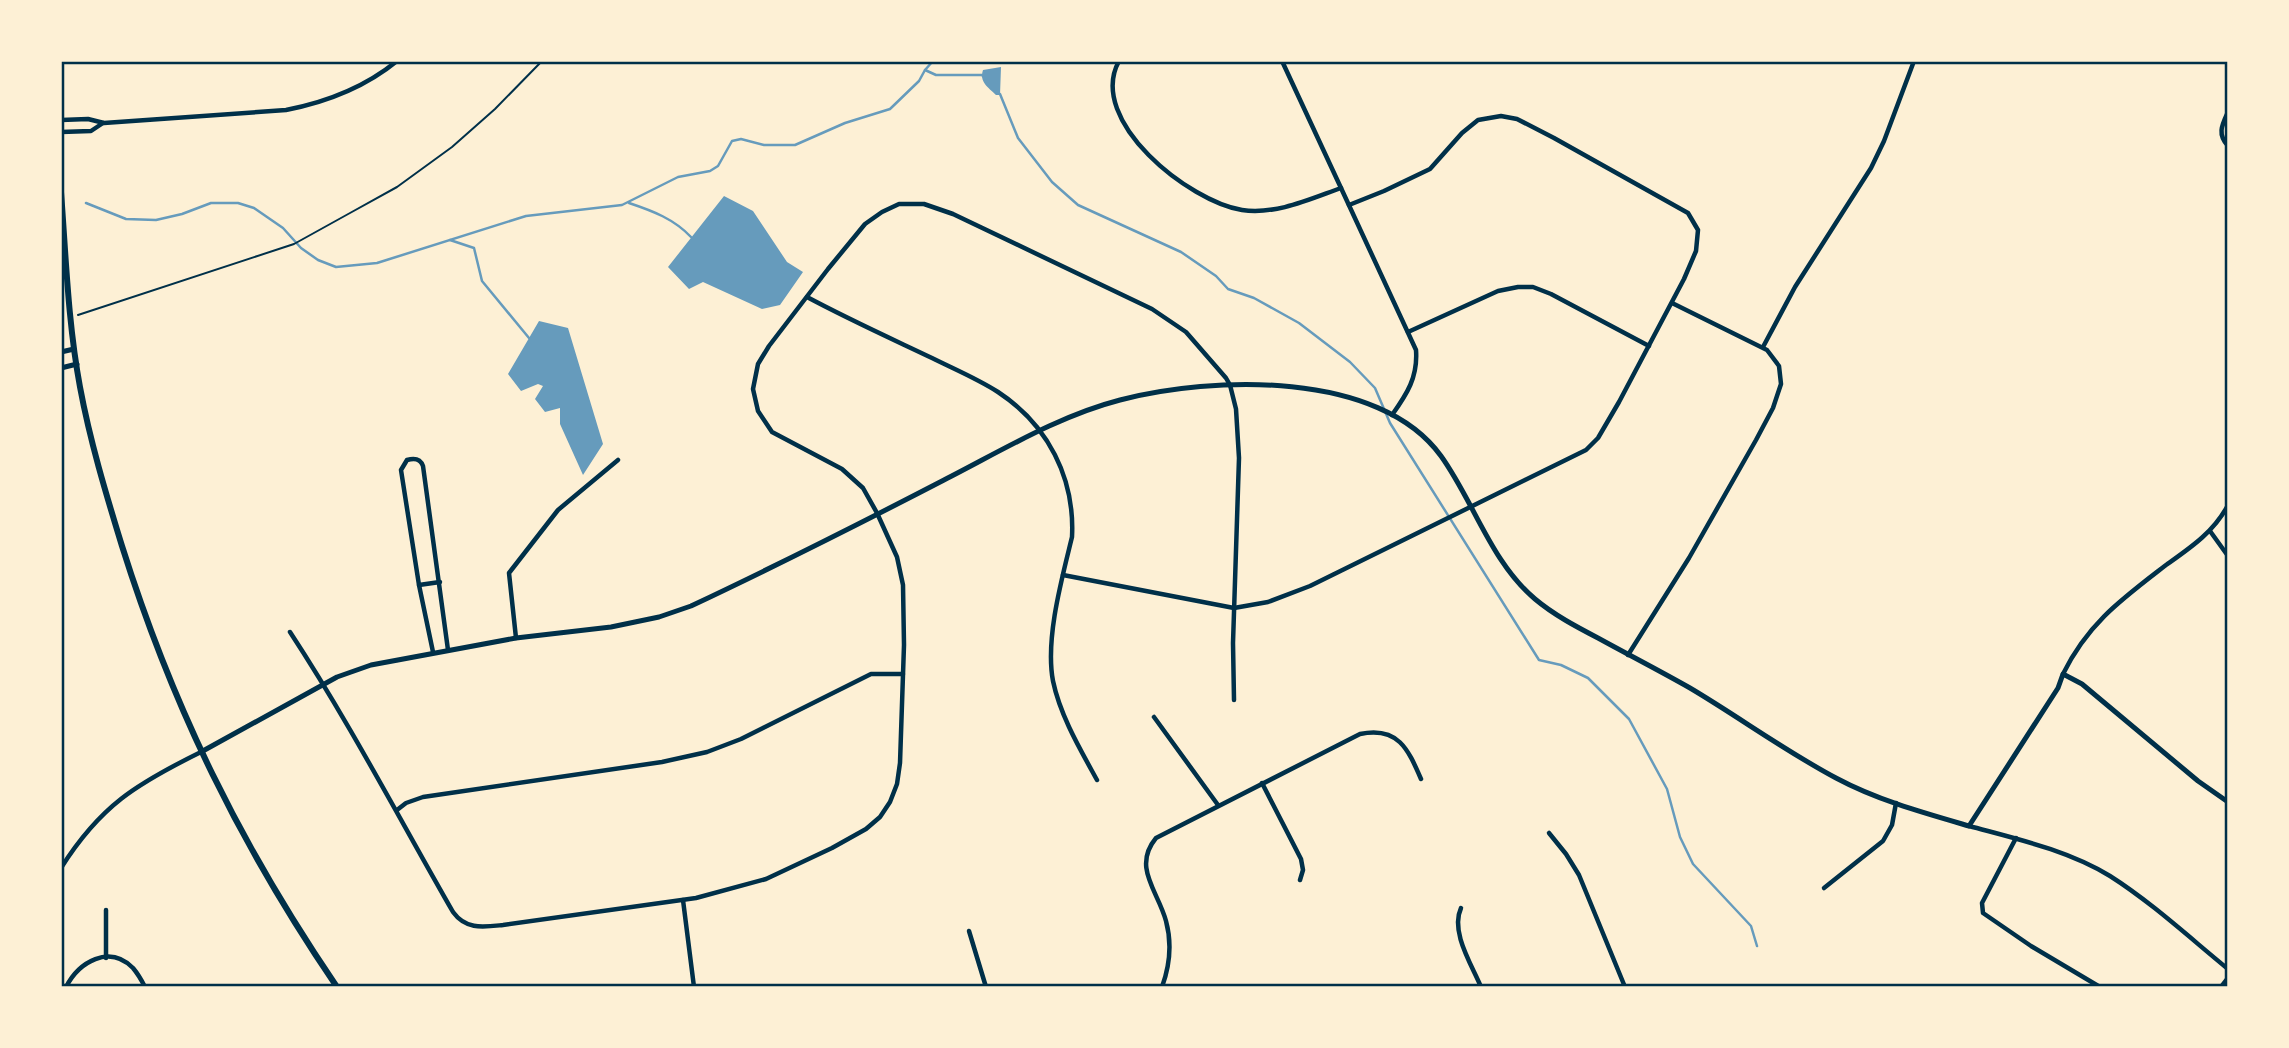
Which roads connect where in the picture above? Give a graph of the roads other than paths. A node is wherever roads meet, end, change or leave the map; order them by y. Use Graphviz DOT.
graph roads {
  1 [pos="397,61"];
  2 [pos="1119,61"];
  3 [pos="1282,61"];
  4 [pos="1914,61"];
  5 [pos="2228,112"];
  6 [pos="61,120"];
  7 [pos="104,123"];
  8 [pos="61,132"];
  9 [pos="2228,146"];
  10 [pos="1341,188"];
  11 [pos="61,192"];
  12 [pos="1349,205"];
  13 [pos="807,298"];
  14 [pos="1672,303"];
  15 [pos="1408,332"];
  16 [pos="1649,346"];
  17 [pos="1763,347"];
  18 [pos="74,349"];
  19 [pos="61,352"];
  20 [pos="77,364"];
  21 [pos="61,368"];
  22 [pos="1230,385"];
  23 [pos="1392,415"];
  24 [pos="1039,431"];
  25 [pos="618,460"];
  26 [pos="2228,505"];
  27 [pos="1470,506"];
  28 [pos="877,513"];
  29 [pos="2210,531"];
  30 [pos="2228,556"];
  31 [pos="1063,575"];
  32 [pos="440,582"];
  33 [pos="419,585"];
  34 [pos="1234,608"];
  35 [pos="290,632"];
  36 [pos="516,638"];
  37 [pos="448,650"];
  38 [pos="433,653"];
  39 [pos="1628,655"];
  40 [pos="903,674"];
  41 [pos="2063,674"];
  42 [pos="324,684"];
  43 [pos="1234,700"];
  44 [pos="1154,717"];
  45 [pos="201,752"];
  46 [pos="1422,779"];
  47 [pos="1097,780"];
  48 [pos="1262,783"];
  49 [pos="2228,802"];
  50 [pos="1896,803"];
  51 [pos="1218,805"];
  52 [pos="397,810"];
  53 [pos="1969,826"];
  54 [pos="1549,833"];
  55 [pos="2016,838"];
  56 [pos="61,868"];
  57 [pos="1300,880"];
  58 [pos="1824,888"];
  59 [pos="683,900"];
  60 [pos="1461,908"];
  61 [pos="106,910"];
  62 [pos="969,931"];
  63 [pos="106,958"];
  64 [pos="2228,969"];
  65 [pos="2228,978"];
  66 [pos="66,987"];
  67 [pos="145,987"];
  68 [pos="337,987"];
  69 [pos="694,987"];
  70 [pos="986,987"];
  71 [pos="1162,987"];
  72 [pos="1481,987"];
  73 [pos="1625,987"];
  74 [pos="2100,987"];
  75 [pos="2221,987"];
  1 -- 7 [label="street"];
  2 -- 10 [label="street"];
  3 -- 10 [label="street"];
  4 -- 17 [label="street"];
  5 -- 9 [label="street"];
  6 -- 7 [label="street"];
  7 -- 8 [label="street"];
  10 -- 12 [label="street"];
  11 -- 18 [label="main road"];
  12 -- 14 [label="street"];
  12 -- 15 [label="street"];
  13 -- 22 [label="street"];
  13 -- 24 [label="street"];
  13 -- 28 [label="street"];
  14 -- 16 [label="street"];
  14 -- 17 [label="street"];
  15 -- 16 [label="street"];
  15 -- 23 [label="street"];
  16 -- 27 [label="street"];
  17 -- 39 [label="street"];
  18 -- 19 [label="street"];
  18 -- 20 [label="main road"];
  20 -- 21 [label="street"];
  20 -- 45 [label="main road"];
  22 -- 23 [label="street"];
  22 -- 24 [label="street"];
  22 -- 34 [label="street"];
  23 -- 27 [label="street"];
  24 -- 28 [label="street"];
  24 -- 31 [label="street"];
  25 -- 36 [label="street"];
  26 -- 29 [label="street"];
  27 -- 34 [label="street"];
  27 -- 39 [label="street"];
  28 -- 36 [label="street"];
  28 -- 40 [label="street"];
  29 -- 30 [label="street"];
  29 -- 41 [label="street"];
  31 -- 34 [label="street"];
  31 -- 47 [label="street"];
  32 -- 33 [label="street"];
  32 -- 33 [label="street"];
  32 -- 37 [label="street"];
  33 -- 38 [label="street"];
  34 -- 43 [label="street"];
  35 -- 42 [label="street"];
  36 -- 37 [label="street"];
  37 -- 38 [label="street"];
  38 -- 42 [label="street"];
  39 -- 50 [label="street"];
  40 -- 52 [label="street"];
  40 -- 59 [label="street"];
  41 -- 49 [label="street"];
  41 -- 53 [label="street"];
  42 -- 45 [label="street"];
  42 -- 52 [label="street"];
  44 -- 51 [label="street"];
  45 -- 56 [label="street"];
  45 -- 68 [label="main road"];
  46 -- 48 [label="street"];
  48 -- 51 [label="street"];
  48 -- 57 [label="street"];
  50 -- 53 [label="street"];
  50 -- 58 [label="street"];
  51 -- 71 [label="street"];
  52 -- 59 [label="street"];
  53 -- 55 [label="street"];
  54 -- 73 [label="street"];
  55 -- 64 [label="street"];
  55 -- 74 [label="street"];
  59 -- 69 [label="street"];
  60 -- 72 [label="street"];
  61 -- 63 [label="street"];
  62 -- 70 [label="street"];
  63 -- 66 [label="street"];
  63 -- 67 [label="street"];
  65 -- 75 [label="street"];
}
